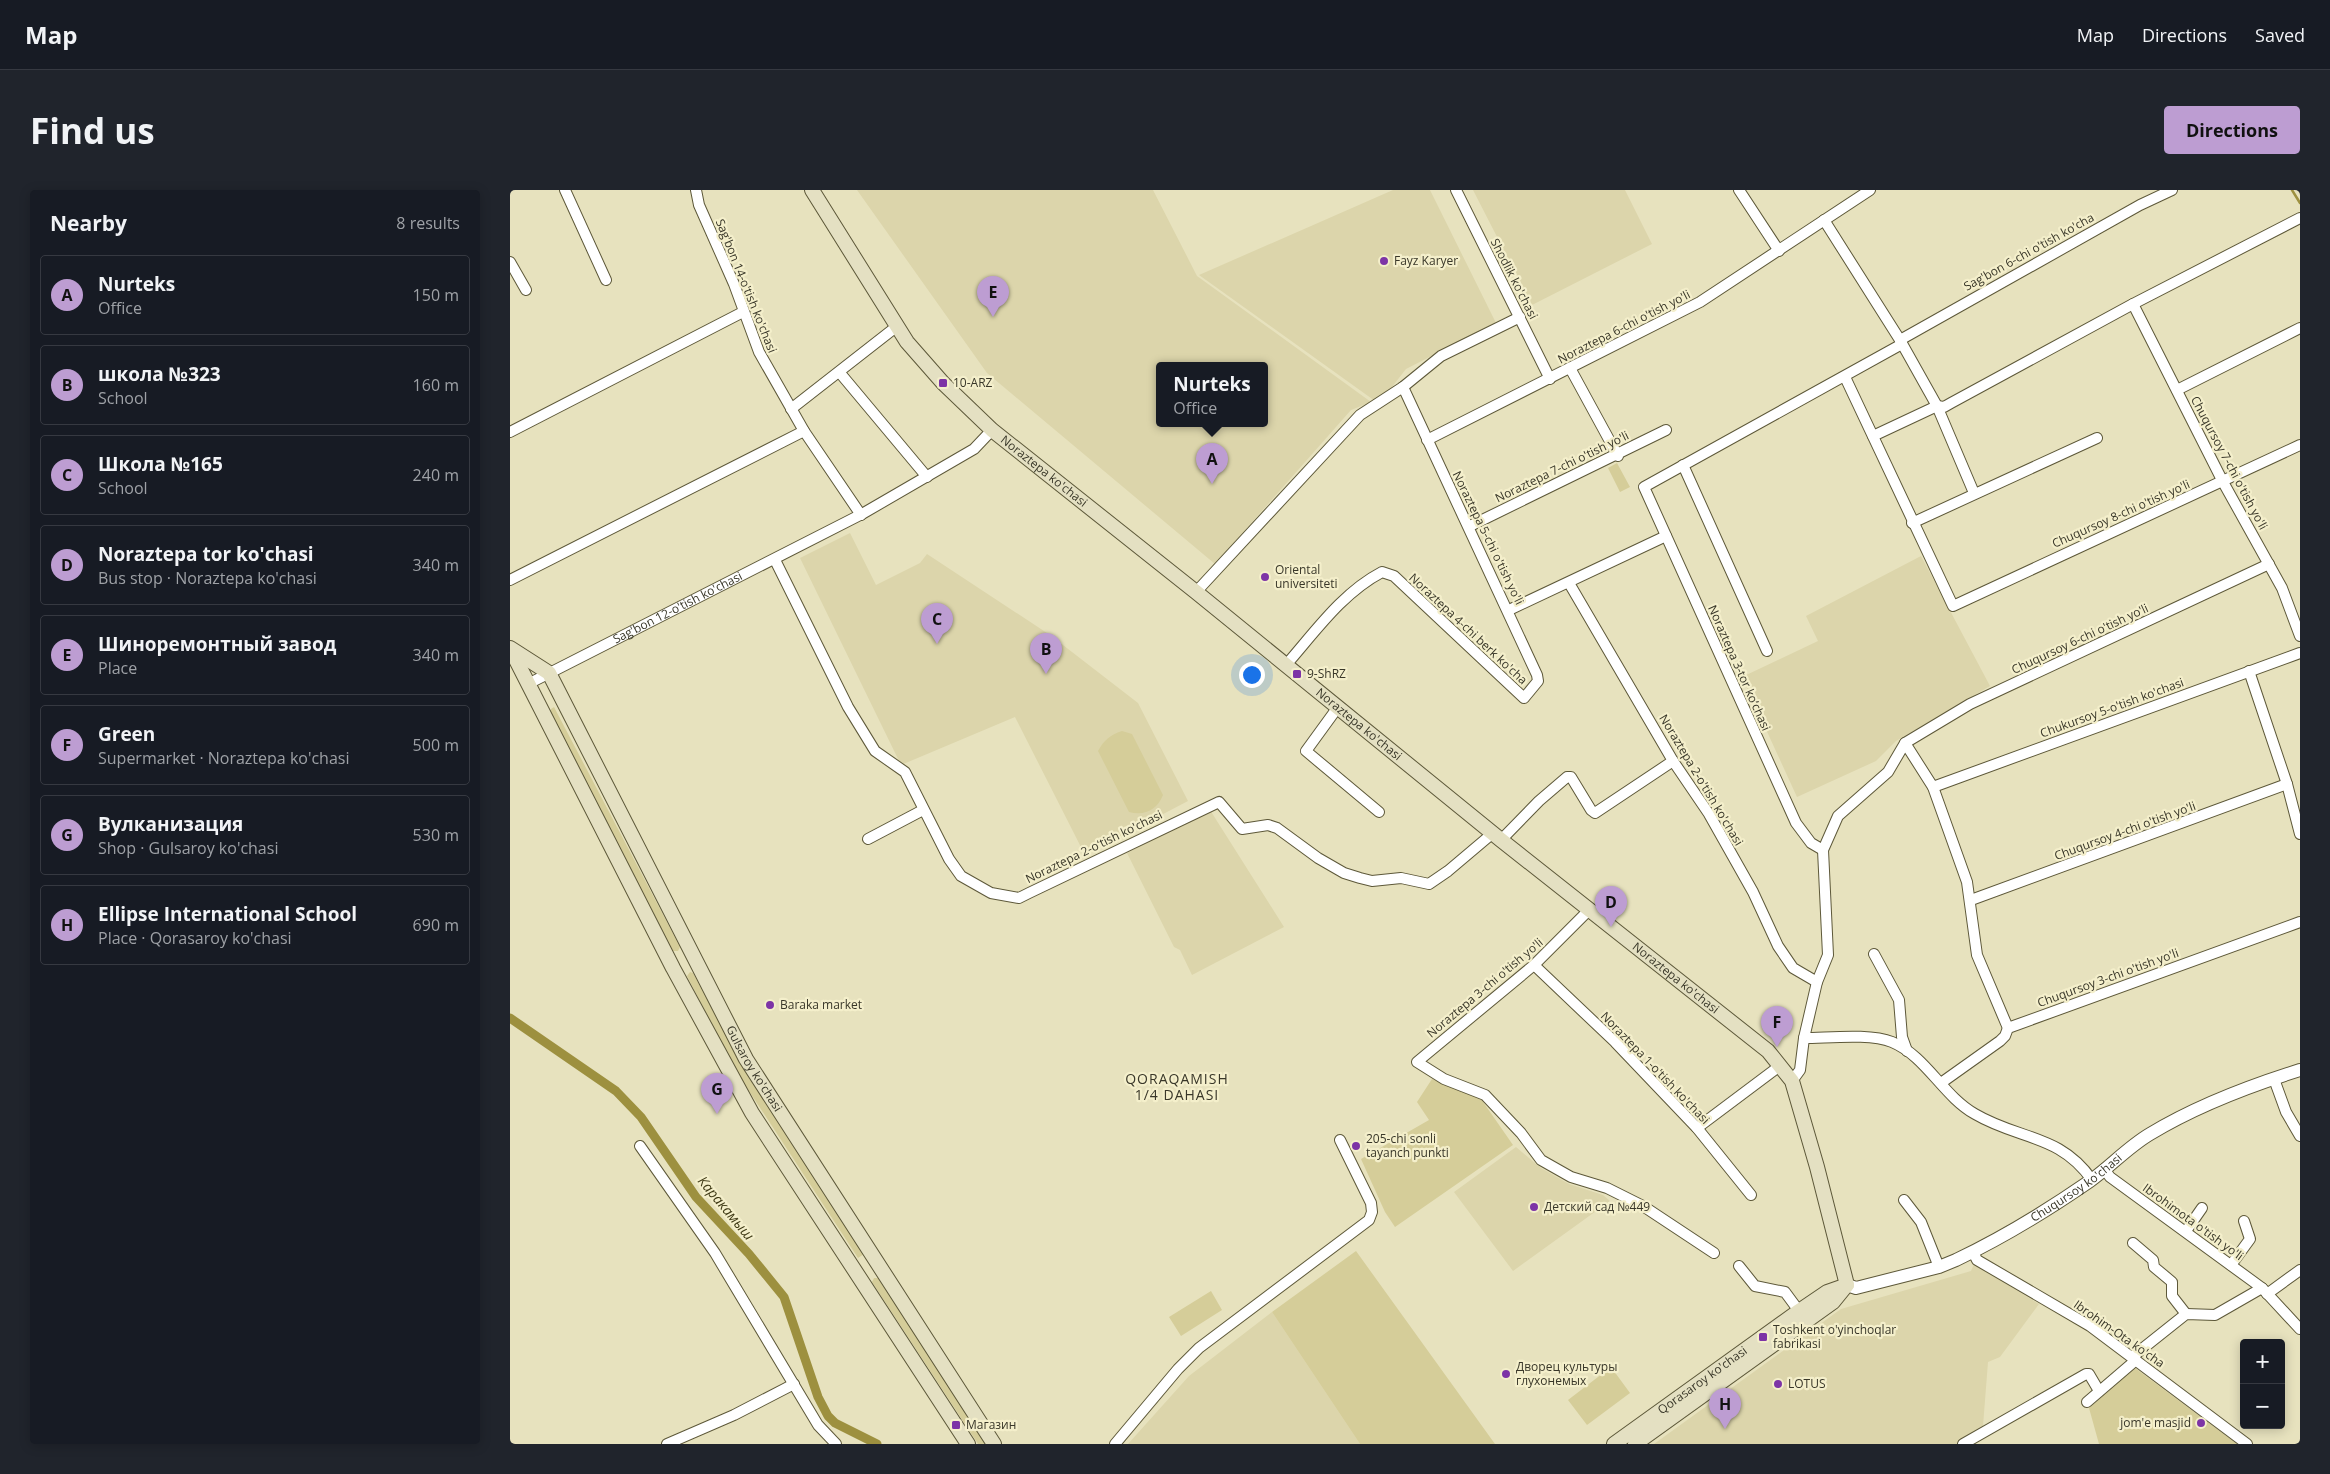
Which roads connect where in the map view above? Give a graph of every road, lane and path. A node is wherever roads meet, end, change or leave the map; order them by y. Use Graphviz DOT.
graph roads {
  1 [pos="565,190"];
  2 [pos="696,190"];
  3 [pos="812,190"];
  4 [pos="1456,190"];
  5 [pos="1740,190"];
  6 [pos="1870,190"];
  7 [pos="2172,190"];
  8 [pos="2300,218"];
  9 [pos="1824,220"];
  10 [pos="1779,251"];
  11 [pos="510,262"];
  12 [pos="606,280"];
  13 [pos="526,290"];
  14 [pos="2134,304"];
  15 [pos="743,312"];
  16 [pos="1520,317"];
  17 [pos="896,327"];
  18 [pos="2300,328"];
  19 [pos="1901,342"];
  20 [pos="1570,368"];
  21 [pos="840,373"];
  22 [pos="1845,377"];
  23 [pos="1550,379"];
  24 [pos="1403,387"];
  25 [pos="2177,390"];
  26 [pos="1937,406"];
  27 [pos="792,409"];
  28 [pos="992,430"];
  29 [pos="1666,430"];
  30 [pos="804,431"];
  31 [pos="510,432"];
  32 [pos="1873,436"];
  33 [pos="2098,438"];
  34 [pos="1427,440"];
  35 [pos="2300,444"];
  36 [pos="1618,456"];
  37 [pos="1683,465"];
  38 [pos="927,477"];
  39 [pos="2223,482"];
  40 [pos="1644,487"];
  41 [pos="1974,493"];
  42 [pos="862,514"];
  43 [pos="1912,523"];
  44 [pos="1470,526"];
  45 [pos="1666,536"];
  46 [pos="776,560"];
  47 [pos="2269,564"];
  48 [pos="510,580"];
  49 [pos="1568,582"];
  50 [pos="1196,592"];
  51 [pos="1509,610"];
  52 [pos="2300,636"];
  53 [pos="510,648"];
  54 [pos="1766,651"];
  55 [pos="2300,653"];
  56 [pos="1286,665"];
  57 [pos="2249,671"];
  58 [pos="548,674"];
  59 [pos="528,684"];
  60 [pos="1524,698"];
  61 [pos="1338,707"];
  62 [pos="1905,743"];
  63 [pos="1673,761"];
  64 [pos="2287,784"];
  65 [pos="1933,787"];
  66 [pos="923,810"];
  67 [pos="1379,812"];
  68 [pos="2300,834"];
  69 [pos="1497,836"];
  70 [pos="868,839"];
  71 [pos="1823,850"];
  72 [pos="1971,900"];
  73 [pos="1589,910"];
  74 [pos="2300,922"];
  75 [pos="1874,954"];
  76 [pos="693,958"];
  77 [pos="1534,965"];
  78 [pos="674,968"];
  79 [pos="1818,982"];
  80 [pos="2008,1028"];
  81 [pos="1804,1038"];
  82 [pos="1907,1052"];
  83 [pos="1781,1065"];
  84 [pos="2300,1070"];
  85 [pos="2274,1079"];
  86 [pos="1792,1081"];
  87 [pos="1940,1083"];
  88 [pos="1697,1128"];
  89 [pos="2300,1136"];
  90 [pos="1340,1140"];
  91 [pos="640,1146"];
  92 [pos="2104,1170"];
  93 [pos="2092,1180"];
  94 [pos="1751,1195"];
  95 [pos="1904,1200"];
  96 [pos="2202,1208"];
  97 [pos="2244,1221"];
  98 [pos="2186,1231"];
  99 [pos="2134,1244"];
  100 [pos="1973,1252"];
  101 [pos="1714,1253"];
  102 [pos="876,1263"];
  103 [pos="2231,1265"];
  104 [pos="1739,1266"];
  105 [pos="1939,1268"];
  106 [pos="2300,1270"];
  107 [pos="857,1275"];
  108 [pos="1847,1285"];
  109 [pos="2264,1291"];
  110 [pos="1799,1311"];
  111 [pos="2186,1314"];
  112 [pos="2300,1329"];
  113 [pos="2134,1358"];
  114 [pos="794,1384"];
  115 [pos="2099,1391"];
  116 [pos="2087,1402"];
  117 [pos="667,1444"];
  118 [pos="836,1444"];
  119 [pos="968,1444"];
  120 [pos="994,1444"];
  121 [pos="1115,1444"];
  122 [pos="1614,1444"];
  123 [pos="1636,1444"];
  124 [pos="1963,1444"];
  125 [pos="2247,1444"];
  1 -- 12 [label="street"];
  2 -- 15 [label="street, Sag'bon 14-o'tish ko'chasi"];
  3 -- 17 [label="main road, Noraztepa ko'chasi"];
  4 -- 16 [label="street, Shodlik ko'chasi"];
  5 -- 10 [label="street"];
  6 -- 9 [label="street, Noraztepa 6-chi o'tish yo'li"];
  7 -- 19 [label="street, Sag'bon 6-chi o'tish ko'cha"];
  8 -- 14 [label="street"];
  9 -- 10 [label="street, Noraztepa 6-chi o'tish yo'li"];
  9 -- 19 [label="street"];
  10 -- 20 [label="street, Noraztepa 6-chi o'tish yo'li"];
  11 -- 13 [label="street"];
  14 -- 25 [label="street, Chuqursoy 7-chi o'tish yo'li"];
  14 -- 26 [label="street"];
  15 -- 27 [label="street, Sag'bon 14-o'tish ko'chasi"];
  15 -- 31 [label="street"];
  16 -- 23 [label="street, Shodlik ko'chasi"];
  16 -- 24 [label="street"];
  17 -- 21 [label="street"];
  17 -- 28 [label="main road, Noraztepa ko'chasi"];
  18 -- 25 [label="street"];
  19 -- 22 [label="street, Sag'bon 6-chi o'tish ko'cha"];
  19 -- 26 [label="street"];
  20 -- 23 [label="street, Noraztepa 6-chi o'tish yo'li"];
  20 -- 36 [label="street"];
  21 -- 27 [label="street"];
  21 -- 38 [label="street"];
  22 -- 32 [label="street"];
  22 -- 37 [label="street, Sag'bon 6-chi o'tish ko'cha"];
  23 -- 34 [label="street, Noraztepa 6-chi o'tish yo'li"];
  24 -- 34 [label="street, Noraztepa 5-chi o'tish yo'li"];
  24 -- 50 [label="street"];
  25 -- 39 [label="street, Chuqursoy 7-chi o'tish yo'li"];
  26 -- 32 [label="street"];
  26 -- 41 [label="street"];
  27 -- 30 [label="street, Sag'bon 14-o'tish ko'chasi"];
  28 -- 38 [label="street, Sag'bon 12-o'tish ko'chasi"];
  28 -- 50 [label="main road, Noraztepa ko'chasi"];
  29 -- 36 [label="street, Noraztepa 7-chi o'tish yo'li"];
  30 -- 42 [label="street, Sag'bon 14-o'tish ko'chasi"];
  30 -- 48 [label="street"];
  32 -- 43 [label="street"];
  33 -- 41 [label="street"];
  34 -- 44 [label="street, Noraztepa 5-chi o'tish yo'li"];
  35 -- 39 [label="street, Chuqursoy 8-chi o'tish yo'li"];
  36 -- 44 [label="street, Noraztepa 7-chi o'tish yo'li"];
  37 -- 40 [label="street, Sag'bon 6-chi o'tish ko'cha"];
  37 -- 54 [label="street"];
  38 -- 42 [label="street, Sag'bon 12-o'tish ko'chasi"];
  39 -- 43 [label="street, Chuqursoy 8-chi o'tish yo'li"];
  39 -- 47 [label="street, Chuqursoy 7-chi o'tish yo'li"];
  40 -- 45 [label="street, Noraztepa 3-tor ko‘chasi"];
  41 -- 43 [label="street"];
  42 -- 46 [label="street, Sag'bon 12-o'tish ko'chasi"];
  44 -- 51 [label="street, Noraztepa 5-chi o'tish yo'li"];
  45 -- 49 [label="street"];
  45 -- 71 [label="street, Noraztepa 3-tor ko‘chasi"];
  46 -- 58 [label="street, Sag'bon 12-o'tish ko'chasi"];
  46 -- 66 [label="street, Noraztepa 2-oʻtish ko'chasi"];
  47 -- 52 [label="street, Chuqursoy 7-chi o'tish yo'li"];
  47 -- 62 [label="street, Chuqursoy 6-chi o'tish yo'li"];
  49 -- 51 [label="street"];
  49 -- 63 [label="street, Noraztepa 2-o'tish ko'chasi"];
  50 -- 56 [label="main road, Noraztepa ko'chasi"];
  51 -- 60 [label="street, Noraztepa 5-chi o'tish yo'li"];
  53 -- 58 [label="main road"];
  53 -- 59 [label="main road"];
  55 -- 57 [label="street, Chukursoy 5-o'tish ko'chasi"];
  56 -- 60 [label="street, Noraztepa 4-chi berk ko'cha"];
  56 -- 61 [label="main road, Noraztepa ko'chasi"];
  57 -- 64 [label="street"];
  57 -- 65 [label="street, Chukursoy 5-o'tish ko'chasi"];
  58 -- 59 [label="street, Sag'bon 12-o'tish ko'chasi"];
  58 -- 76 [label="main road, Gulsaroy ko'chasi"];
  59 -- 78 [label="main road, Gulsaroy ko'chasi"];
  61 -- 67 [label="street"];
  61 -- 69 [label="main road, Noraztepa ko'chasi"];
  62 -- 65 [label="street"];
  62 -- 71 [label="street"];
  63 -- 69 [label="street"];
  63 -- 79 [label="street, Noraztepa 2-o'tish ko'chasi"];
  64 -- 68 [label="street"];
  64 -- 72 [label="street, Chuqursoy 4-chi o'tish yo'li"];
  65 -- 72 [label="street"];
  66 -- 69 [label="street, Noraztepa 2-oʻtish ko'chasi"];
  66 -- 70 [label="street"];
  69 -- 73 [label="main road, Noraztepa ko'chasi"];
  71 -- 79 [label="street"];
  72 -- 80 [label="street"];
  73 -- 77 [label="street, Noraztepa 3-chi o'tish yo'li"];
  73 -- 83 [label="main road, Noraztepa ko'chasi"];
  74 -- 80 [label="street, Chuqursoy 3-chi o'tish yo'li"];
  75 -- 82 [label="street"];
  76 -- 78 [label="main road"];
  76 -- 102 [label="main road, Gulsaroy ko'chasi"];
  77 -- 88 [label="street, Noraztepa 1-o'tish ko'chasi"];
  77 -- 101 [label="street, Noraztepa 3-chi o'tish yo'li"];
  78 -- 107 [label="main road, Gulsaroy ko'chasi"];
  79 -- 81 [label="street"];
  80 -- 87 [label="street, Chuqursoy 3-chi o'tish yo'li"];
  81 -- 82 [label="street"];
  81 -- 86 [label="street"];
  82 -- 87 [label="street"];
  83 -- 86 [label="main road, Noraztepa ko'chasi"];
  83 -- 88 [label="street"];
  84 -- 85 [label="street, Chuqursoy ko'chasi"];
  85 -- 89 [label="street"];
  85 -- 92 [label="street, Chuqursoy ko'chasi"];
  86 -- 108 [label="main road, Noraztepa ko'chasi"];
  87 -- 93 [label="street"];
  88 -- 94 [label="street, Noraztepa 1-o'tish ko'chasi"];
  90 -- 121 [label="street"];
  91 -- 114 [label="street"];
  92 -- 93 [label="street, Chuqursoy ko'chasi"];
  92 -- 98 [label="street, Ibrohimota o'tish yo'li"];
  93 -- 100 [label="street, Chuqursoy ko'chasi"];
  95 -- 105 [label="street"];
  96 -- 98 [label="street"];
  97 -- 103 [label="street"];
  98 -- 103 [label="street, Ibrohimota o'tish yo'li"];
  99 -- 111 [label="street"];
  100 -- 105 [label="street, Chuqursoy ko'chasi"];
  100 -- 113 [label="street, Ibrohim-Ota ko'cha"];
  102 -- 107 [label="main road"];
  102 -- 120 [label="main road, Gulsaroy ko'chasi"];
  103 -- 109 [label="street, Ibrohimota o'tish yo'li"];
  104 -- 110 [label="street"];
  105 -- 108 [label="street, Chuqursoy ko'chasi"];
  106 -- 109 [label="street"];
  107 -- 119 [label="main road, Gulsaroy ko'chasi"];
  108 -- 110 [label="main road, Qorasaroy ko'chasi"];
  108 -- 123 [label="main road, Qorasaroy ko'chasi"];
  109 -- 111 [label="street"];
  109 -- 112 [label="street, Ibrohimota o'tish yo'li"];
  110 -- 122 [label="main road, Qorasaroy ko'chasi"];
  111 -- 113 [label="street"];
  113 -- 115 [label="street"];
  113 -- 125 [label="street, Ibrohim-Ota ko'cha"];
  114 -- 117 [label="street"];
  114 -- 118 [label="street"];
  115 -- 116 [label="street"];
  115 -- 124 [label="street"];
}
